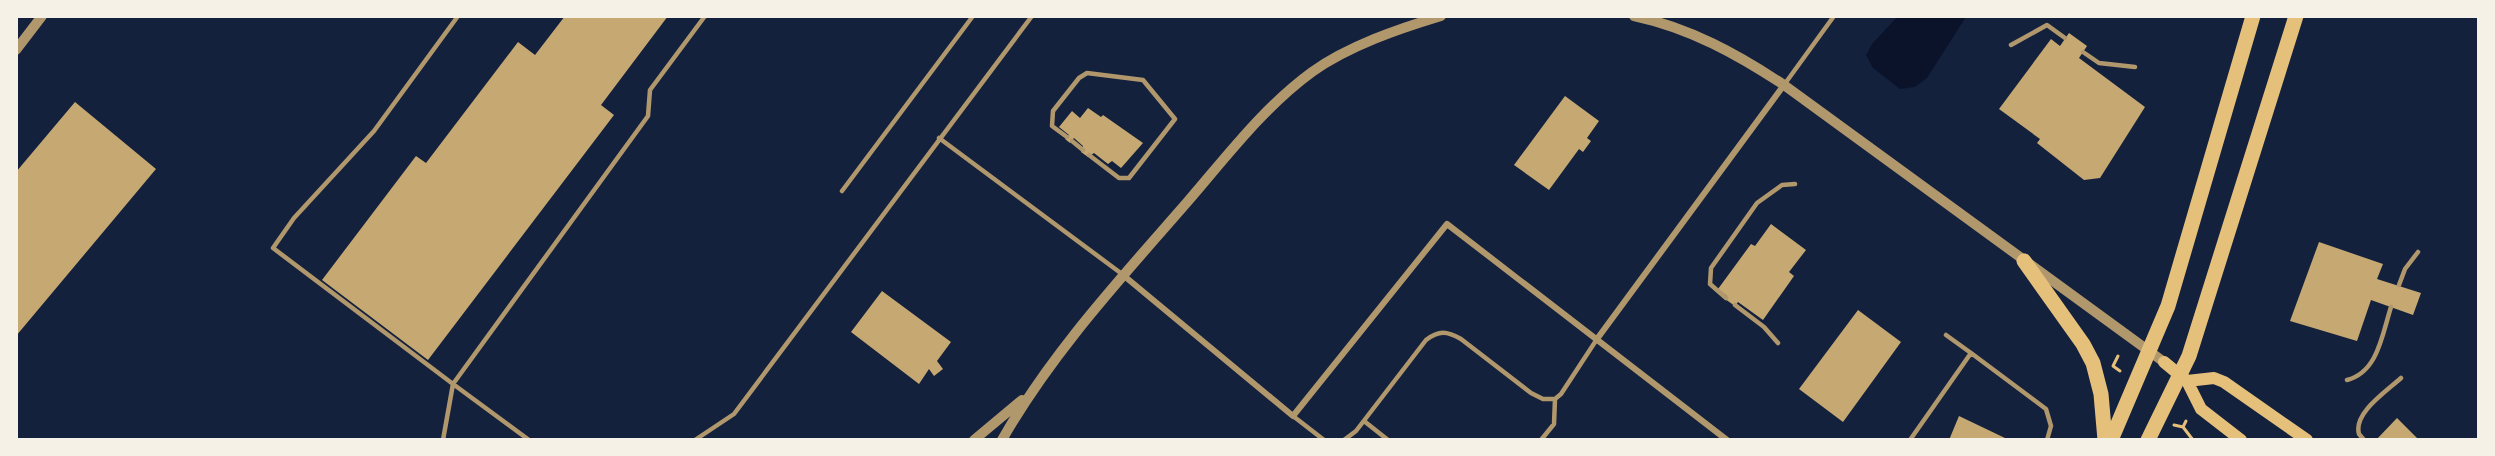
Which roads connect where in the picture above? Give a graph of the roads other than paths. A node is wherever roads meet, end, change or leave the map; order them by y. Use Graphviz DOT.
graph roads {
  1 [pos="42,16"];
  2 [pos="458,16"];
  3 [pos="705,16"];
  4 [pos="973,16"];
  5 [pos="1032,16"];
  6 [pos="1441,16"];
  7 [pos="1634,16"];
  8 [pos="1834,16"];
  9 [pos="2253,16"];
  10 [pos="2296,16"];
  11 [pos="2065,38"];
  12 [pos="18,44"];
  13 [pos="2011,45"];
  14 [pos="2083,52"];
  15 [pos="2135,67"];
  16 [pos="1784,85"];
  17 [pos="939,138"];
  18 [pos="1066,138"];
  19 [pos="1072,141"];
  20 [pos="1083,150"];
  21 [pos="1089,155"];
  22 [pos="1795,184"];
  23 [pos="842,191"];
  24 [pos="2418,252"];
  25 [pos="2024,261"];
  26 [pos="1123,275"];
  27 [pos="2399,285"];
  28 [pos="1726,298"];
  29 [pos="1735,305"];
  30 [pos="2391,307"];
  31 [pos="1946,335"];
  32 [pos="1597,339"];
  33 [pos="1778,343"];
  34 [pos="2148,349"];
  35 [pos="1971,353"];
  36 [pos="2164,362"];
  37 [pos="2183,378"];
  38 [pos="2401,378"];
  39 [pos="2347,380"];
  40 [pos="453,384"];
  41 [pos="1027,396"];
  42 [pos="1555,399"];
  43 [pos="1293,417"];
  44 [pos="1364,421"];
  45 [pos="443,440"];
  46 [pos="528,440"];
  47 [pos="695,440"];
  48 [pos="974,440"];
  49 [pos="1002,440"];
  50 [pos="1323,440"];
  51 [pos="1344,440"];
  52 [pos="1388,440"];
  53 [pos="1541,440"];
  54 [pos="1727,440"];
  55 [pos="1910,440"];
  56 [pos="2047,440"];
  57 [pos="2105,440"];
  58 [pos="2111,440"];
  59 [pos="2148,440"];
  60 [pos="2241,440"];
  61 [pos="2307,440"];
  62 [pos="2364,440"];
  1 -- 12 [label="street"];
  2 -- 40 [label="lane"];
  3 -- 40 [label="lane"];
  4 -- 23 [label="lane"];
  5 -- 17 [label="lane"];
  6 -- 26 [label="street"];
  7 -- 16 [label="street"];
  8 -- 16 [label="lane"];
  9 -- 34 [label="main road"];
  10 -- 37 [label="main road"];
  11 -- 13 [label="lane"];
  14 -- 15 [label="lane"];
  16 -- 25 [label="street"];
  16 -- 32 [label="street"];
  17 -- 26 [label="lane"];
  17 -- 47 [label="lane"];
  18 -- 21 [label="lane"];
  19 -- 20 [label="lane"];
  22 -- 28 [label="lane"];
  24 -- 27 [label="lane"];
  25 -- 34 [label="street"];
  25 -- 57 [label="main road"];
  26 -- 41 [label="street"];
  26 -- 43 [label="street"];
  29 -- 33 [label="lane"];
  30 -- 39 [label="lane"];
  31 -- 35 [label="lane"];
  32 -- 42 [label="lane"];
  32 -- 43 [label="street"];
  32 -- 54 [label="street"];
  34 -- 36 [label="street"];
  34 -- 58 [label="main road"];
  35 -- 55 [label="lane"];
  35 -- 56 [label="lane"];
  36 -- 37 [label="main road"];
  37 -- 59 [label="main road"];
  37 -- 60 [label="main road"];
  37 -- 61 [label="main road"];
  38 -- 62 [label="lane"];
  40 -- 45 [label="lane"];
  40 -- 46 [label="lane"];
  41 -- 48 [label="street"];
  41 -- 49 [label="street"];
  42 -- 44 [label="lane"];
  42 -- 53 [label="lane"];
  43 -- 50 [label="lane"];
  44 -- 51 [label="lane"];
  44 -- 52 [label="lane"];
}
